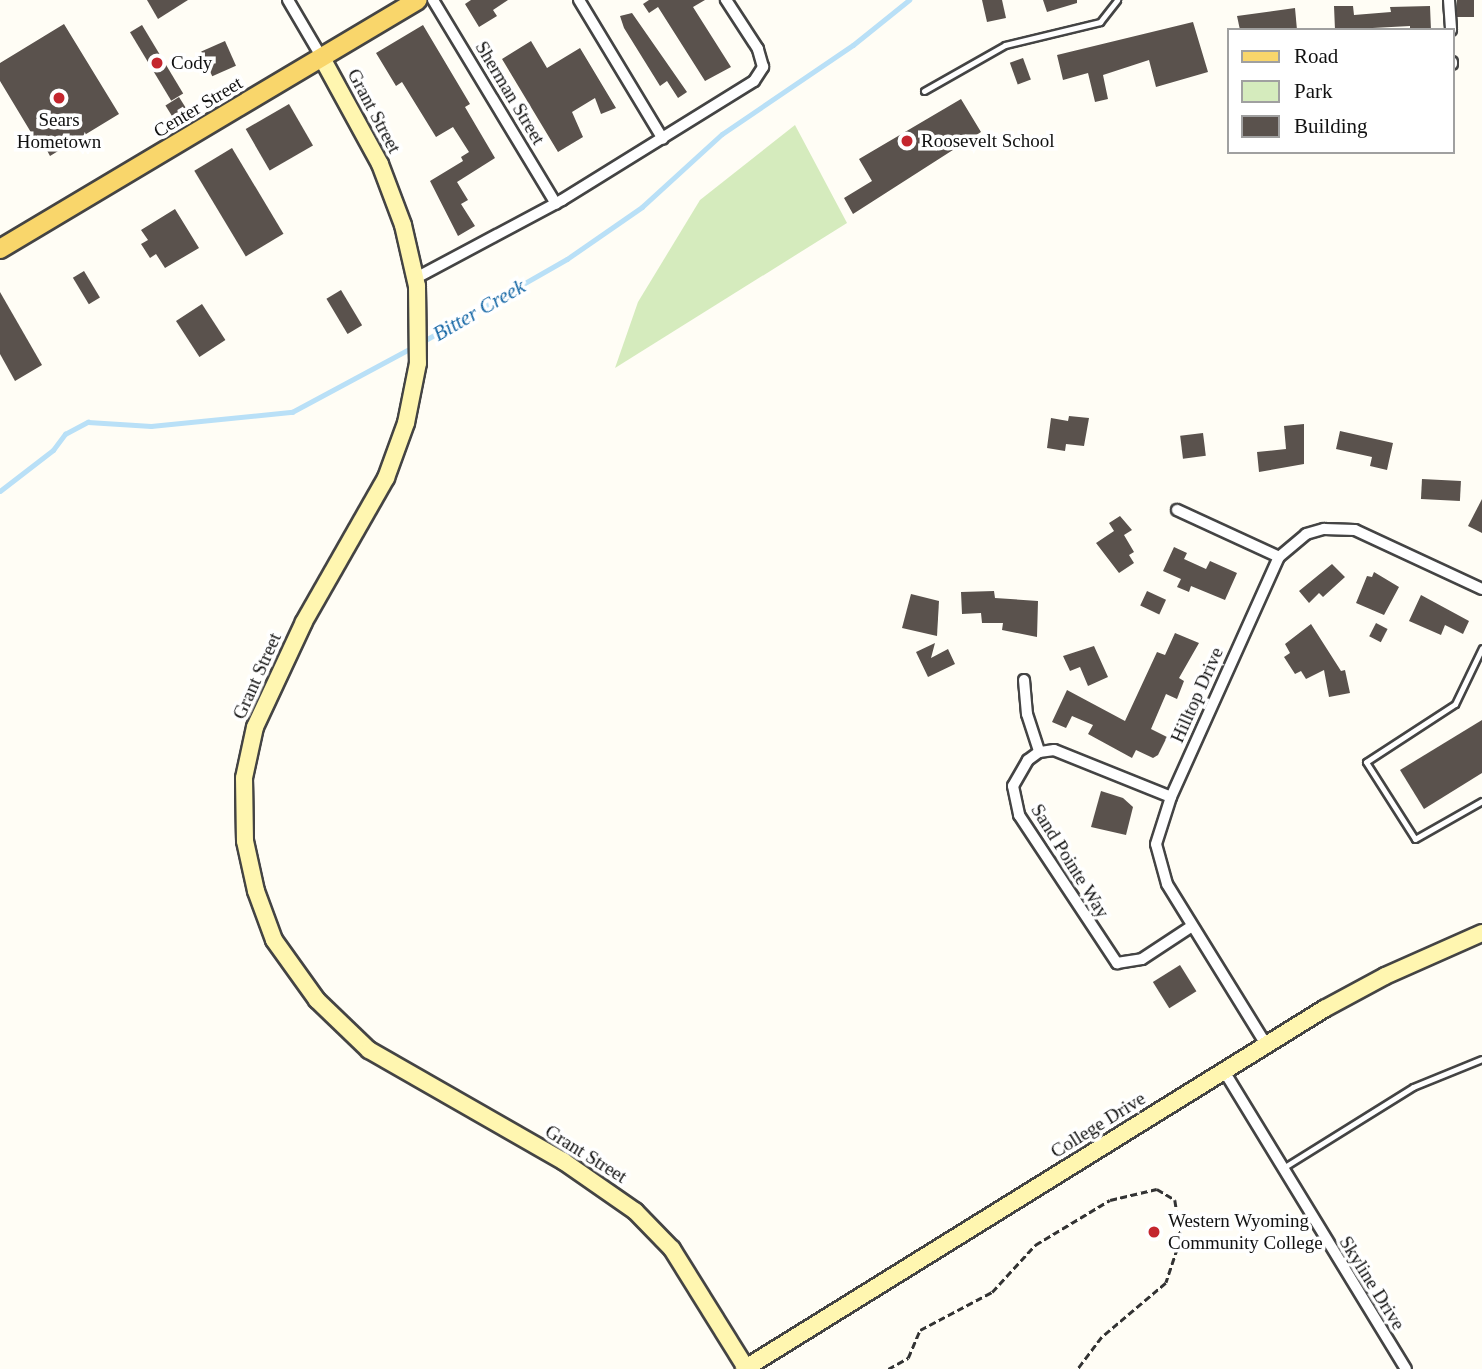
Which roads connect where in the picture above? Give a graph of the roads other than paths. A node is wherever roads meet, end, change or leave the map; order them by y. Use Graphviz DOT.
graph roads {
  1 [pos="288,0"];
  2 [pos="417,0"];
  3 [pos="433,0"];
  4 [pos="579,0"];
  5 [pos="726,0"];
  6 [pos="1117,0"];
  7 [pos="1449,0"];
  8 [pos="1451,28"];
  9 [pos="322,58"];
  10 [pos="924,91"];
  11 [pos="663,139"];
  12 [pos="556,204"];
  13 [pos="0,249"];
  14 [pos="416,282"];
  15 [pos="1177,510"];
  16 [pos="1279,557"];
  17 [pos="1482,589"];
  18 [pos="1482,648"];
  19 [pos="1024,680"];
  20 [pos="1039,752"];
  21 [pos="1171,797"];
  22 [pos="1482,801"];
  23 [pos="1192,926"];
  24 [pos="1482,933"];
  25 [pos="1267,1045"];
  26 [pos="1482,1059"];
  27 [pos="1224,1071"];
  28 [pos="1281,1170"];
  29 [pos="745,1368"];
  30 [pos="1406,1369"];
  1 -- 9 [label="street, Grant Street"];
  2 -- 9 [label="main road, Center Street"];
  3 -- 12 [label="street, Sherman Street"];
  4 -- 11 [label="street"];
  5 -- 11 [label="street"];
  6 -- 10 [label="lane"];
  7 -- 8 [label="street"];
  9 -- 13 [label="main road, Center Street"];
  9 -- 14 [label="main road, Grant Street"];
  11 -- 12 [label="street"];
  12 -- 14 [label="street"];
  14 -- 29 [label="main road, Grant Street"];
  15 -- 16 [label="street"];
  16 -- 17 [label="street, Hilltop Drive"];
  16 -- 21 [label="street, Hilltop Drive"];
  18 -- 22 [label="lane"];
  19 -- 20 [label="street"];
  20 -- 21 [label="street"];
  20 -- 23 [label="street, Sand Pointe Way"];
  21 -- 23 [label="street, Hilltop Drive"];
  23 -- 25 [label="street, Hilltop Drive"];
  24 -- 25 [label="main road, College Drive"];
  25 -- 27 [label="main road, College Drive"];
  26 -- 28 [label="lane"];
  27 -- 28 [label="street, Skyline Drive"];
  27 -- 29 [label="main road, College Drive"];
  28 -- 30 [label="street, Skyline Drive"];
}
